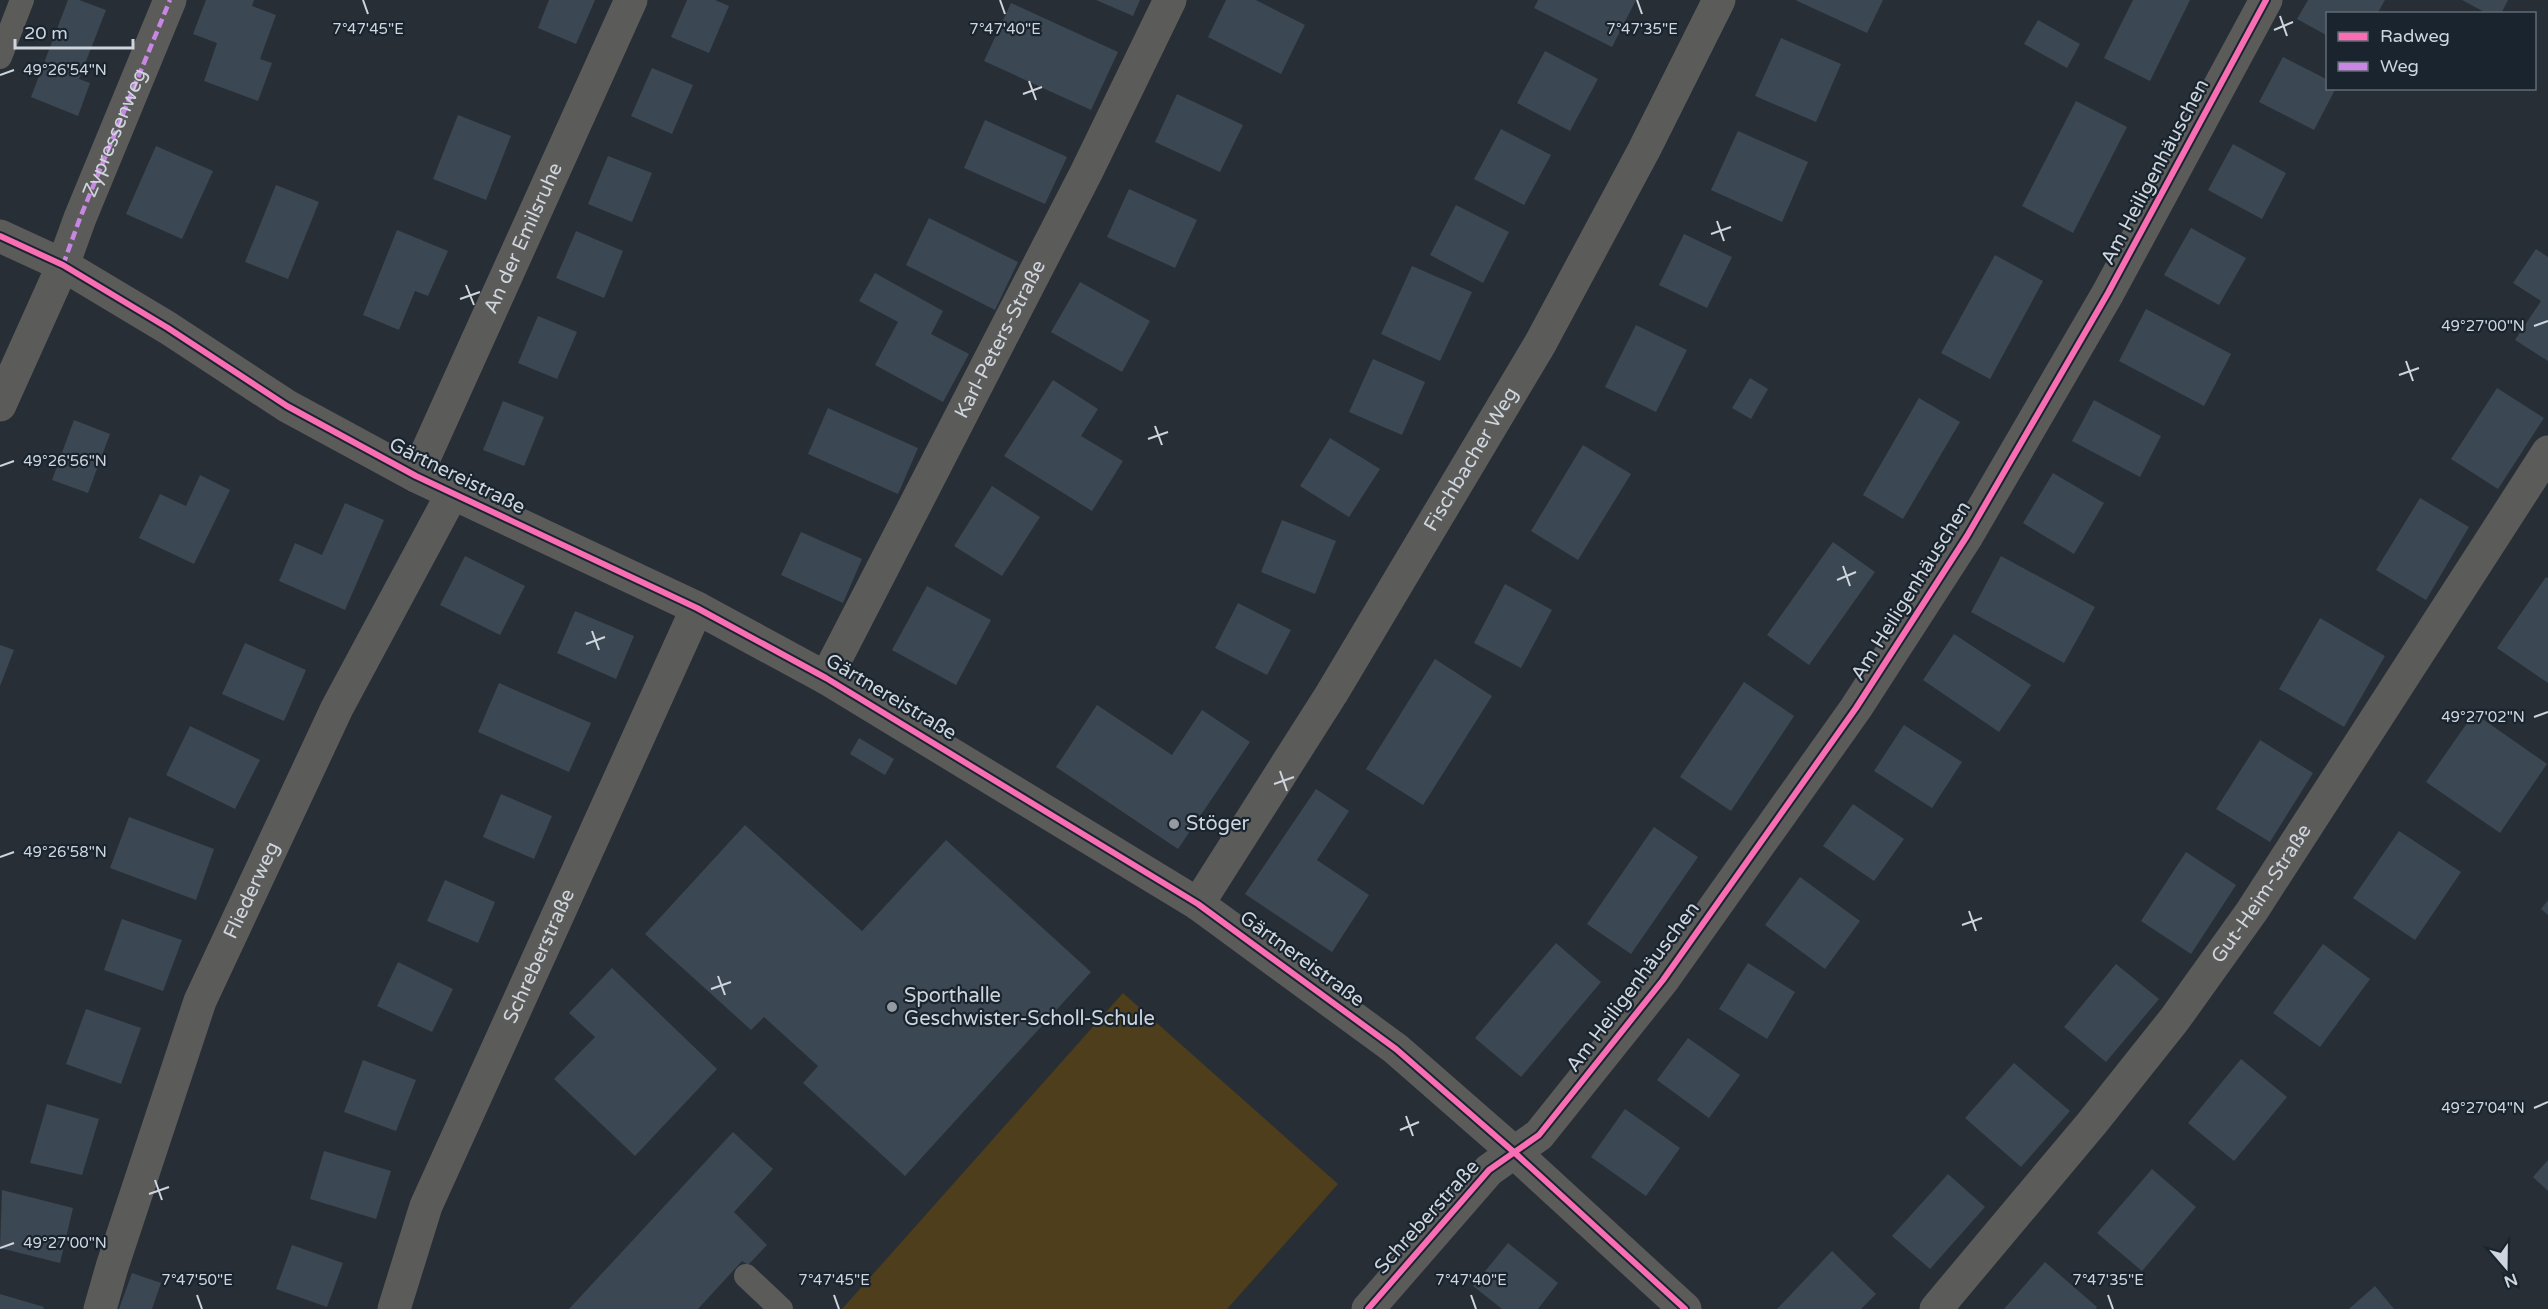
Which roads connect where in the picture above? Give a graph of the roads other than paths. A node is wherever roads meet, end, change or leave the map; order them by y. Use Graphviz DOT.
graph roads {
  1 [pos="22,0"];
  2 [pos="170,0"];
  3 [pos="631,0"];
  4 [pos="1170,0"];
  5 [pos="1719,0"];
  6 [pos="2266,0"];
  7 [pos="0,57"];
  8 [pos="0,236"];
  9 [pos="63,265"];
  10 [pos="0,405"];
  11 [pos="2548,452"];
  12 [pos="416,476"];
  13 [pos="452,494"];
  14 [pos="696,608"];
  15 [pos="826,678"];
  16 [pos="1198,904"];
  17 [pos="1515,1153"];
  18 [pos="746,1276"];
  19 [pos="100,1309"];
  20 [pos="394,1309"];
  21 [pos="781,1309"];
  22 [pos="1368,1309"];
  23 [pos="1685,1309"];
  24 [pos="1936,1309"];
  1 -- 7 [label="lane"];
  2 -- 9 [label="street, Zypressenweg"];
  3 -- 12 [label="street, An der Emilsruhe"];
  4 -- 15 [label="street, Karl-Peters-Straße"];
  5 -- 16 [label="street, Fischbacher Weg"];
  6 -- 17 [label="street, Am Heiligenhäuschen"];
  8 -- 9 [label="street, Gärtnereistraße"];
  9 -- 10 [label="street, Zypressenweg"];
  9 -- 12 [label="street, Gärtnereistraße"];
  11 -- 24 [label="street, Gut-Heim-Straße"];
  12 -- 13 [label="street, Gärtnereistraße"];
  13 -- 14 [label="street, Gärtnereistraße"];
  13 -- 19 [label="street, Fliederweg"];
  14 -- 15 [label="street, Gärtnereistraße"];
  14 -- 20 [label="street, Schreberstraße"];
  15 -- 16 [label="street, Gärtnereistraße"];
  16 -- 17 [label="street, Gärtnereistraße"];
  17 -- 22 [label="street, Schreberstraße"];
  17 -- 23 [label="street, Gärtnereistraße"];
  18 -- 21 [label="lane"];
}
